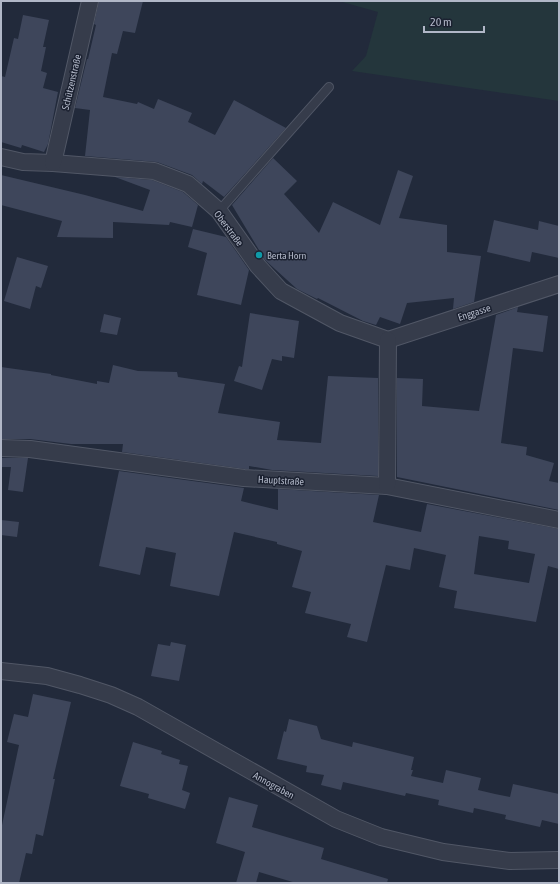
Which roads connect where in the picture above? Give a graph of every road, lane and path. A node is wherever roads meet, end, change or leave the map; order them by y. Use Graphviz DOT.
graph roads {
  1 [pos="90,1"];
  2 [pos="329,87"];
  3 [pos="1,157"];
  4 [pos="53,163"];
  5 [pos="219,211"];
  6 [pos="559,284"];
  7 [pos="388,340"];
  8 [pos="1,448"];
  9 [pos="387,486"];
  10 [pos="559,520"];
  11 [pos="2,675"];
  12 [pos="559,860"];
  1 -- 4 [label="street, Schützenstraße"];
  2 -- 5 [label="lane"];
  3 -- 4 [label="street, Oberstraße"];
  4 -- 5 [label="street, Oberstraße"];
  5 -- 7 [label="street, Oberstraße"];
  6 -- 7 [label="street, Enggasse"];
  7 -- 9 [label="street"];
  8 -- 9 [label="street, Hauptstraße"];
  9 -- 10 [label="street, Hauptstraße"];
  11 -- 12 [label="street, Annograben"];
}
